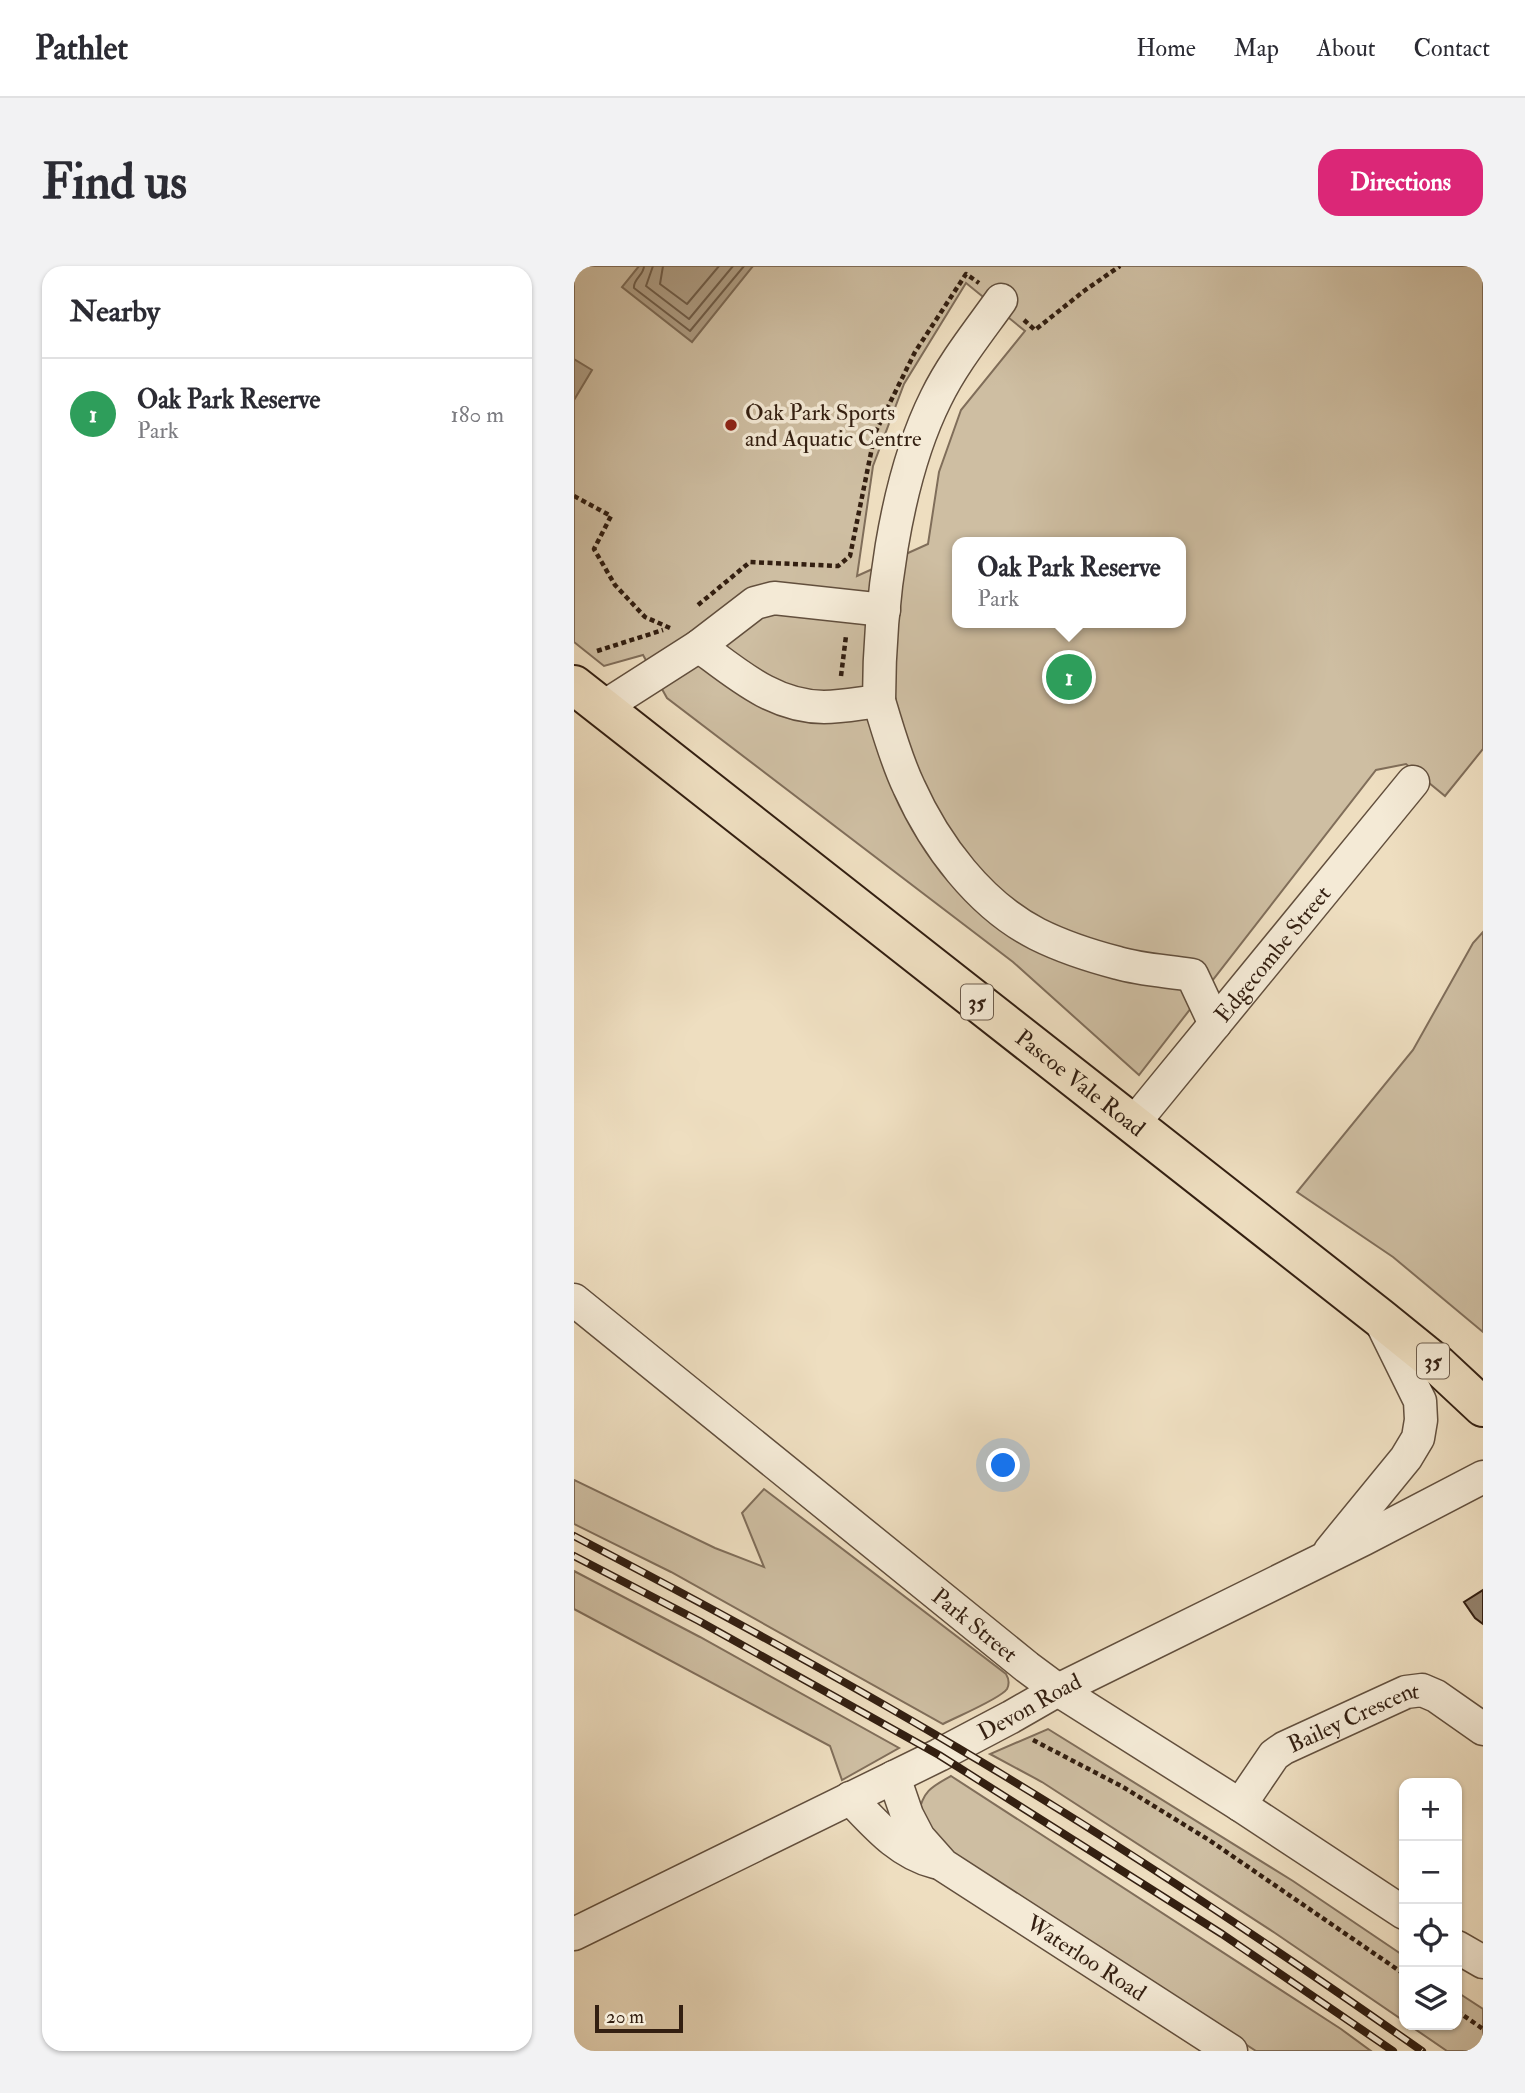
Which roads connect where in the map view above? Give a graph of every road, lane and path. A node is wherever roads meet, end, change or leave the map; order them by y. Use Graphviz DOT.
graph roads {
  1 [pos="1120,266"];
  2 [pos="1001,300"];
  3 [pos="574,496"];
  4 [pos="838,566"];
  5 [pos="831,606"];
  6 [pos="884,610"];
  7 [pos="690,612"];
  8 [pos="680,620"];
  9 [pos="670,628"];
  10 [pos="699,646"];
  11 [pos="597,651"];
  12 [pos="588,696"];
  13 [pos="879,701"];
  14 [pos="824,707"];
  15 [pos="1413,782"];
  16 [pos="1214,1024"];
  17 [pos="1133,1124"];
  18 [pos="574,1300"];
  19 [pos="1380,1318"];
  20 [pos="1483,1407"];
  21 [pos="1483,1477"];
  22 [pos="1325,1558"];
  23 [pos="1058,1690"];
  24 [pos="1011,1717"];
  25 [pos="1483,1729"];
  26 [pos="894,1777"];
  27 [pos="850,1798"];
  28 [pos="1240,1805"];
  29 [pos="943,1865"];
  30 [pos="1399,1910"];
  31 [pos="574,1934"];
  32 [pos="1399,1971"];
  33 [pos="1462,2014"];
  34 [pos="1483,2029"];
  35 [pos="1231,2051"];
  1 -- 2 [label="path"];
  2 -- 4 [label="path"];
  2 -- 6 [label="street"];
  3 -- 9 [label="path"];
  4 -- 5 [label="path"];
  4 -- 7 [label="path"];
  5 -- 6 [label="street"];
  5 -- 10 [label="street"];
  5 -- 14 [label="path"];
  6 -- 13 [label="street"];
  8 -- 9 [label="path"];
  9 -- 11 [label="path"];
  10 -- 12 [label="street"];
  10 -- 14 [label="street"];
  12 -- 17 [label="main road, Pascoe Vale Road / 35"];
  13 -- 14 [label="street"];
  13 -- 16 [label="street"];
  15 -- 16 [label="street, Edgecombe Street"];
  16 -- 17 [label="street, Edgecombe Street"];
  17 -- 19 [label="main road, Pascoe Vale Road / 35"];
  18 -- 23 [label="street, Park Street"];
  19 -- 20 [label="main road, Pascoe Vale Road / 35"];
  19 -- 22 [label="street"];
  21 -- 22 [label="street, Devon Road"];
  22 -- 23 [label="street, Devon Road"];
  23 -- 24 [label="street, Devon Road"];
  23 -- 28 [label="street, Park Street"];
  24 -- 26 [label="street, Devon Road"];
  24 -- 32 [label="path"];
  25 -- 28 [label="street, Bailey Crescent"];
  26 -- 27 [label="street, Devon Road"];
  26 -- 29 [label="street, Waterloo Road"];
  27 -- 29 [label="street, Waterloo Road"];
  27 -- 31 [label="street, Devon Road"];
  28 -- 30 [label="street, Park Street"];
  29 -- 35 [label="street, Waterloo Road"];
  33 -- 34 [label="path"];
}
